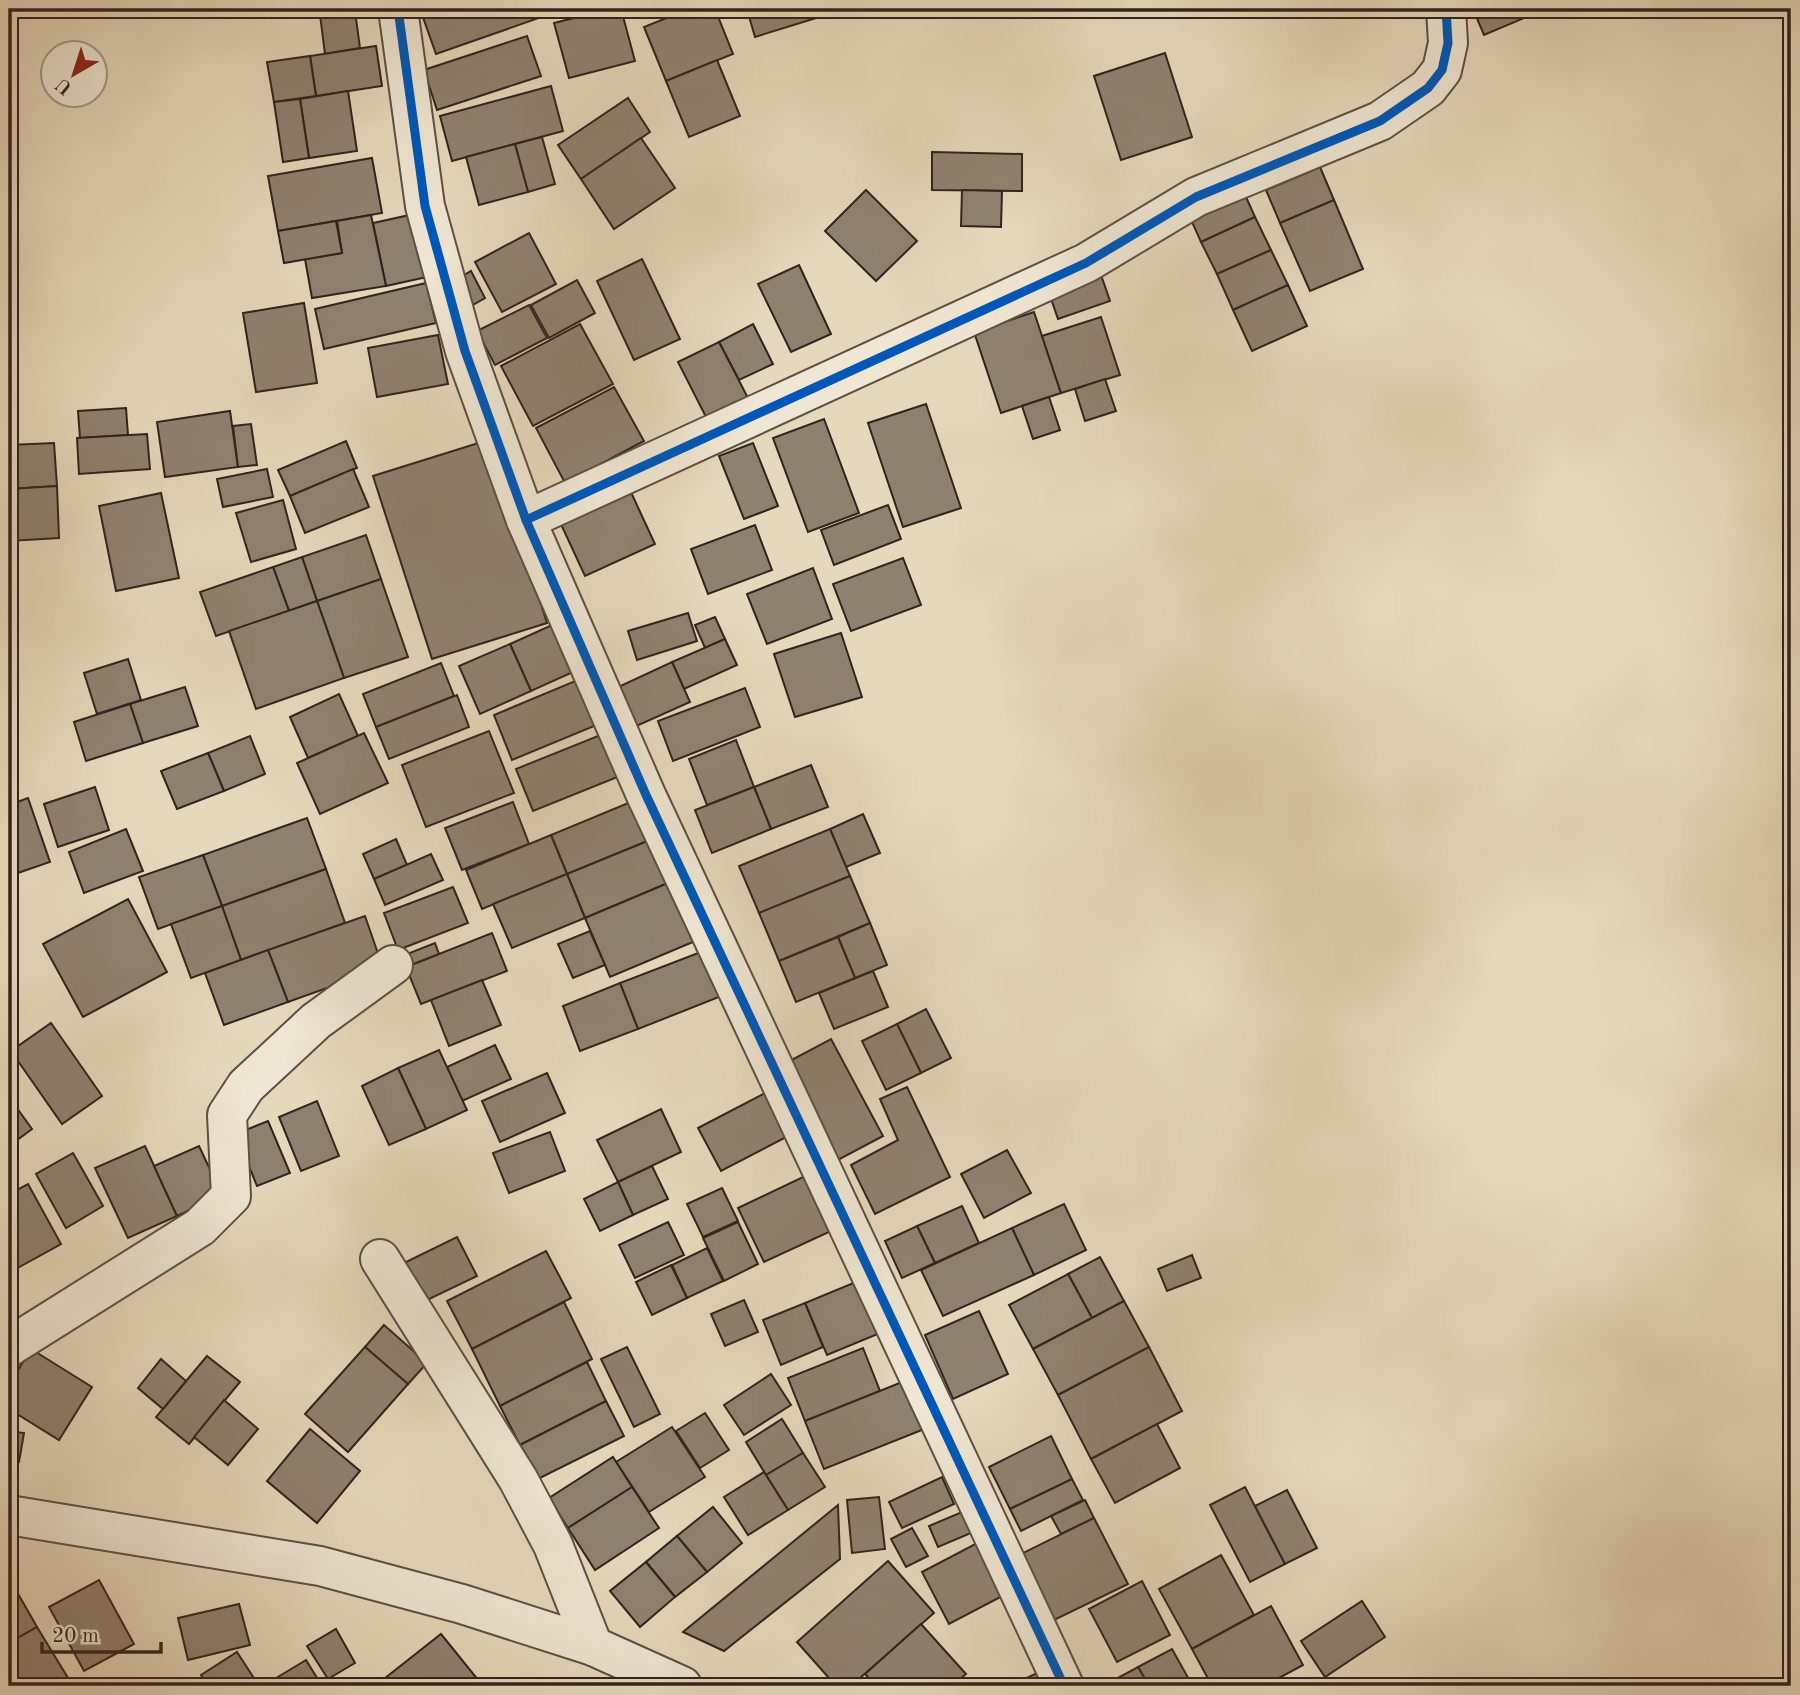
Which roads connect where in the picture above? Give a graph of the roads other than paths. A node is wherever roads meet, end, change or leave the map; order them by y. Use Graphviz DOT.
graph roads {
  1 [pos="398,9"];
  2 [pos="1446,9"];
  3 [pos="526,520"];
  4 [pos="393,965"];
  5 [pos="380,1259"];
  6 [pos="9,1347"];
  7 [pos="9,1515"];
  8 [pos="593,1646"];
  9 [pos="682,1686"];
  10 [pos="1063,1686"];
  1 -- 3 [label="street"];
  2 -- 3 [label="street"];
  3 -- 10 [label="street"];
  4 -- 6 [label="street"];
  5 -- 8 [label="street"];
  7 -- 8 [label="street"];
  8 -- 9 [label="street"];
}
